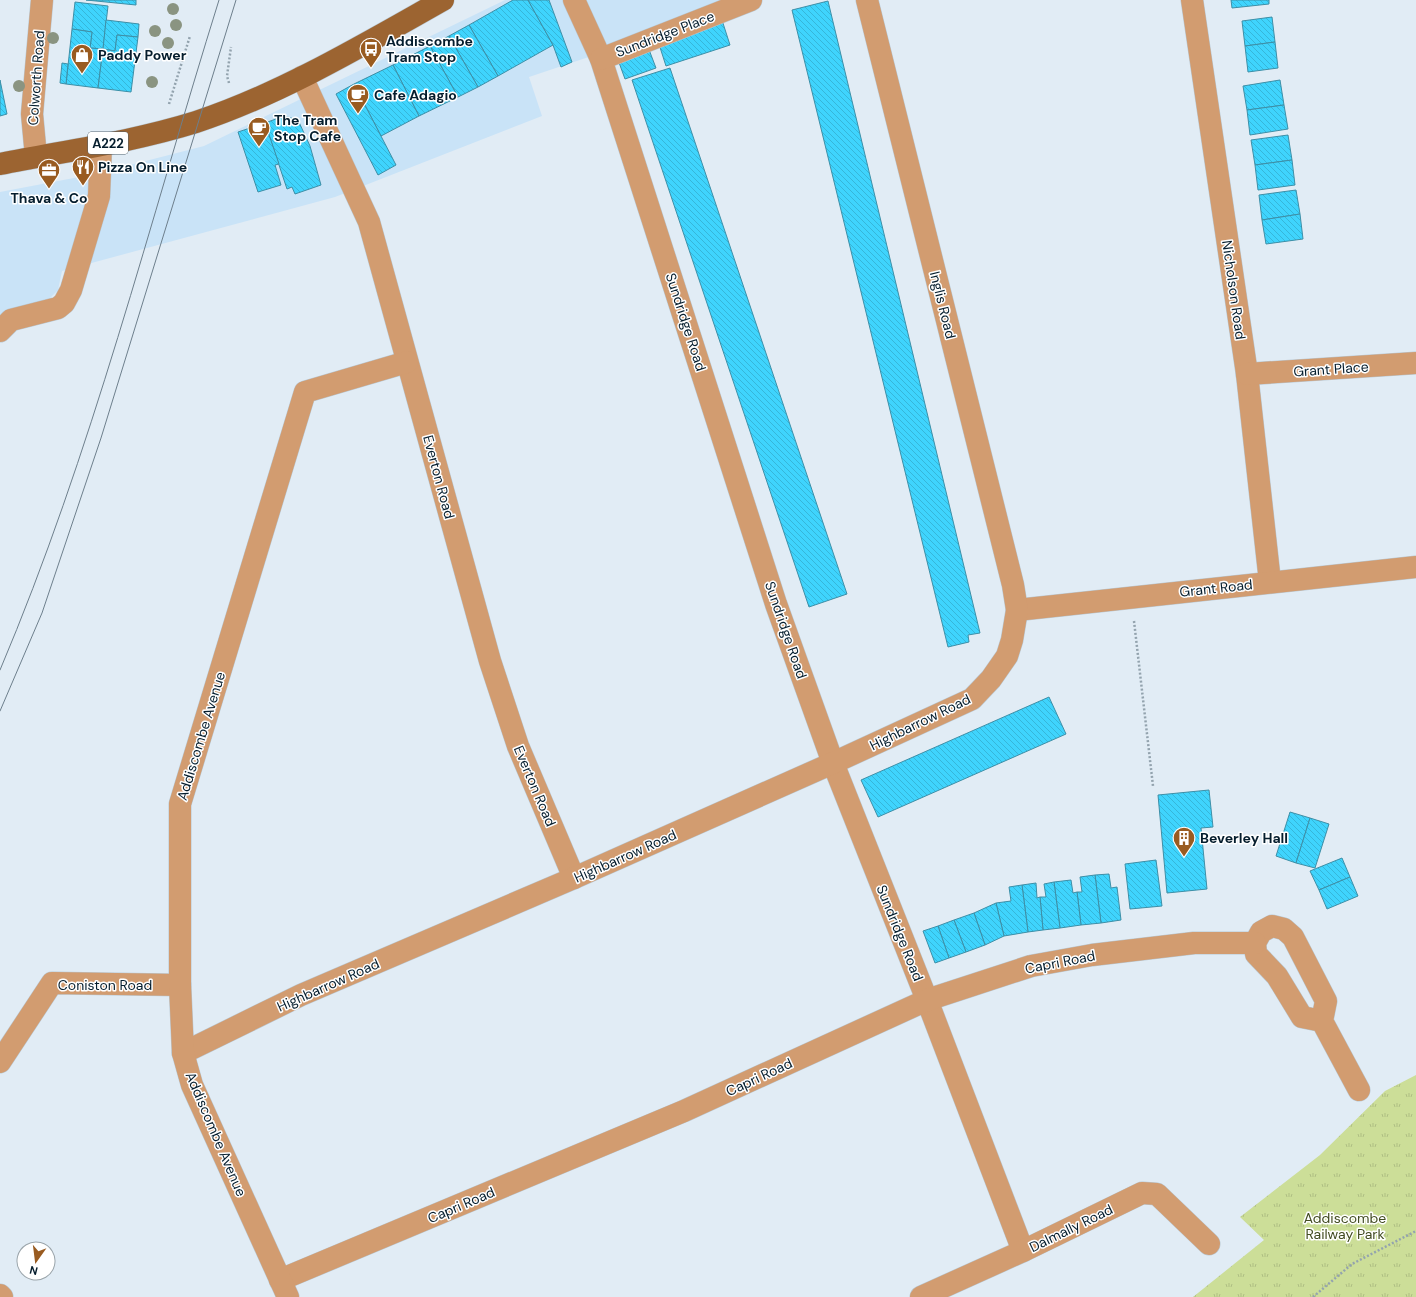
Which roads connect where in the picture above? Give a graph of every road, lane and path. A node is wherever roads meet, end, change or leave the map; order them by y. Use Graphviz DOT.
graph roads {
  1 [pos="42,0"];
  2 [pos="443,0"];
  3 [pos="574,0"];
  4 [pos="752,0"];
  5 [pos="867,0"];
  6 [pos="1192,0"];
  7 [pos="190,36"];
  8 [pos="231,47"];
  9 [pos="601,59"];
  10 [pos="302,77"];
  11 [pos="237,106"];
  12 [pos="161,132"];
  13 [pos="101,145"];
  14 [pos="36,157"];
  15 [pos="0,164"];
  16 [pos="5,326"];
  17 [pos="407,362"];
  18 [pos="1416,363"];
  19 [pos="1247,374"];
  20 [pos="1416,567"];
  21 [pos="1270,582"];
  22 [pos="1131,597"];
  23 [pos="1017,610"];
  24 [pos="833,764"];
  25 [pos="1153,786"];
  26 [pos="574,878"];
  27 [pos="1255,943"];
  28 [pos="1305,961"];
  29 [pos="1277,976"];
  30 [pos="180,985"];
  31 [pos="927,1000"];
  32 [pos="1322,1021"];
  33 [pos="183,1053"];
  34 [pos="0,1062"];
  35 [pos="1359,1090"];
  36 [pos="1416,1231"];
  37 [pos="1209,1244"];
  38 [pos="1023,1251"];
  39 [pos="284,1289"];
  40 [pos="921,1297"];
  41 [pos="1313,1297"];
  1 -- 14 [label="street, Colworth Road"];
  2 -- 10 [label="main road, A222"];
  3 -- 9 [label="street, Sundridge Road"];
  4 -- 9 [label="street, Sundridge Place"];
  5 -- 23 [label="street, Inglis Road"];
  6 -- 19 [label="street, Nicholson Road"];
  7 -- 12 [label="path"];
  8 -- 11 [label="path"];
  9 -- 24 [label="street, Sundridge Road"];
  10 -- 11 [label="main road, A222"];
  10 -- 17 [label="street, Everton Road"];
  11 -- 12 [label="main road, A222"];
  12 -- 13 [label="main road, A222"];
  13 -- 14 [label="main road, A222"];
  13 -- 16 [label="street"];
  14 -- 15 [label="main road, A222"];
  17 -- 26 [label="street, Everton Road"];
  17 -- 30 [label="street, Addiscombe Avenue"];
  18 -- 19 [label="street, Grant Place"];
  19 -- 21 [label="street, Nicholson Road"];
  20 -- 21 [label="street, Grant Road"];
  21 -- 22 [label="street, Grant Road"];
  22 -- 23 [label="street, Grant Road"];
  22 -- 25 [label="path"];
  23 -- 24 [label="street, Highbarrow Road"];
  24 -- 26 [label="street, Highbarrow Road"];
  24 -- 31 [label="street, Sundridge Road"];
  26 -- 33 [label="street, Highbarrow Road"];
  27 -- 28 [label="street"];
  27 -- 29 [label="street"];
  27 -- 31 [label="street, Capri Road"];
  28 -- 29 [label="street"];
  28 -- 32 [label="street"];
  29 -- 32 [label="street"];
  30 -- 33 [label="street, Addiscombe Avenue"];
  30 -- 34 [label="street, Coniston Road"];
  31 -- 38 [label="street, Sundridge Road"];
  31 -- 39 [label="street, Capri Road"];
  32 -- 35 [label="street"];
  33 -- 39 [label="street, Addiscombe Avenue"];
  36 -- 41 [label="path"];
  37 -- 38 [label="street, Dalmally Road"];
  38 -- 40 [label="street, Dalmally Road"];
}
